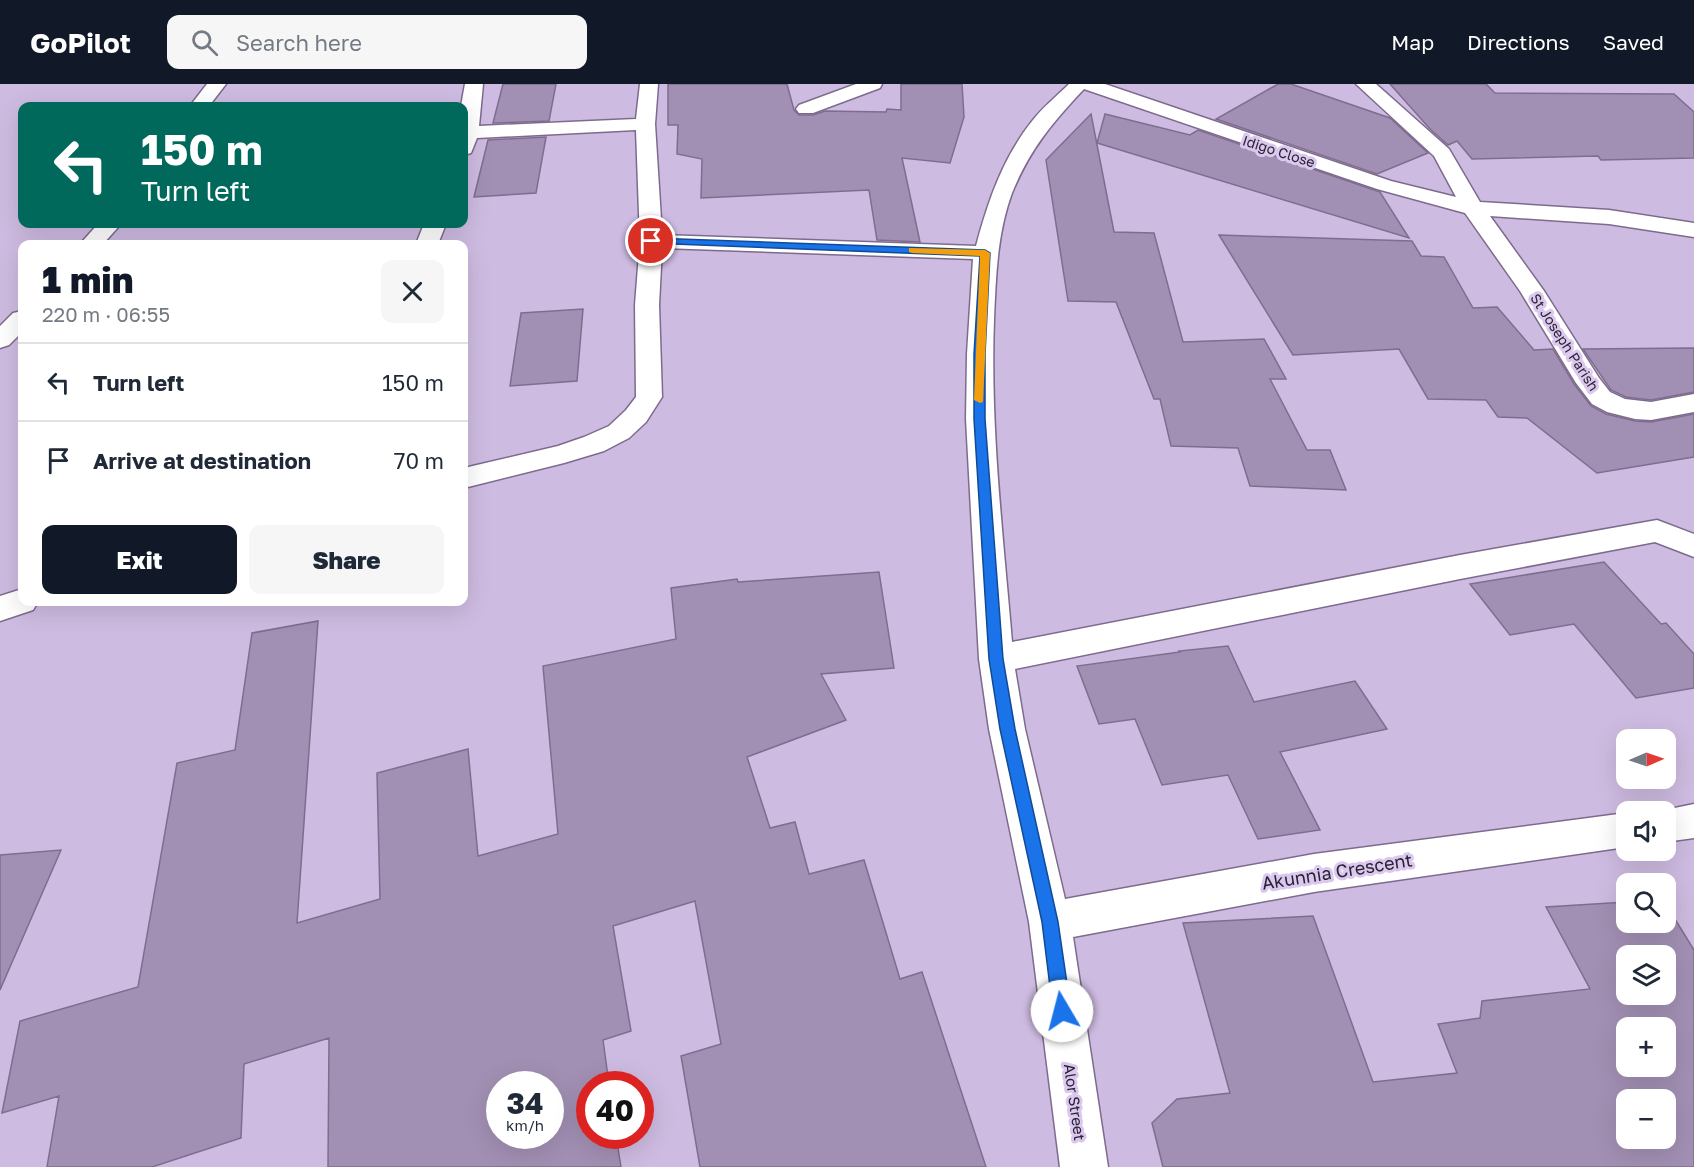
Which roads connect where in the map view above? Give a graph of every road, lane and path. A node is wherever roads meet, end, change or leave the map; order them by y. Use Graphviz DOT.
graph roads {
  1 [pos="217,84"];
  2 [pos="474,84"];
  3 [pos="649,84"];
  4 [pos="873,84"];
  5 [pos="1079,84"];
  6 [pos="1087,84"];
  7 [pos="1365,84"];
  8 [pos="202,102"];
  9 [pos="806,109"];
  10 [pos="645,124"];
  11 [pos="468,130"];
  12 [pos="468,141"];
  13 [pos="1473,208"];
  14 [pos="106,228"];
  15 [pos="1694,230"];
  16 [pos="95,240"];
  17 [pos="651,241"];
  18 [pos="985,253"];
  19 [pos="18,322"];
  20 [pos="0,340"];
  21 [pos="1694,403"];
  22 [pos="468,476"];
  23 [pos="1694,546"];
  24 [pos="18,602"];
  25 [pos="0,609"];
  26 [pos="996,659"];
  27 [pos="1694,821"];
  28 [pos="1676,823"];
  29 [pos="1616,831"];
  30 [pos="1050,922"];
  31 [pos="1084,1167"];
  1 -- 8 [label="street"];
  2 -- 11 [label="street"];
  3 -- 10 [label="street"];
  4 -- 9 [label="street"];
  5 -- 18 [label="street, Alor Street"];
  6 -- 13 [label="street, Idigo Close"];
  7 -- 13 [label="street, St Joseph Parish"];
  10 -- 12 [label="street"];
  10 -- 17 [label="street"];
  13 -- 15 [label="street"];
  13 -- 21 [label="street, St Joseph Parish"];
  14 -- 16 [label="street"];
  17 -- 18 [label="street"];
  17 -- 22 [label="street"];
  18 -- 26 [label="street, Alor Street"];
  19 -- 20 [label="street"];
  23 -- 26 [label="street"];
  24 -- 25 [label="street"];
  26 -- 30 [label="street, Alor Street"];
  27 -- 28 [label="street"];
  29 -- 30 [label="street, Akunnia Crescent"];
  30 -- 31 [label="street, Alor Street"];
}
